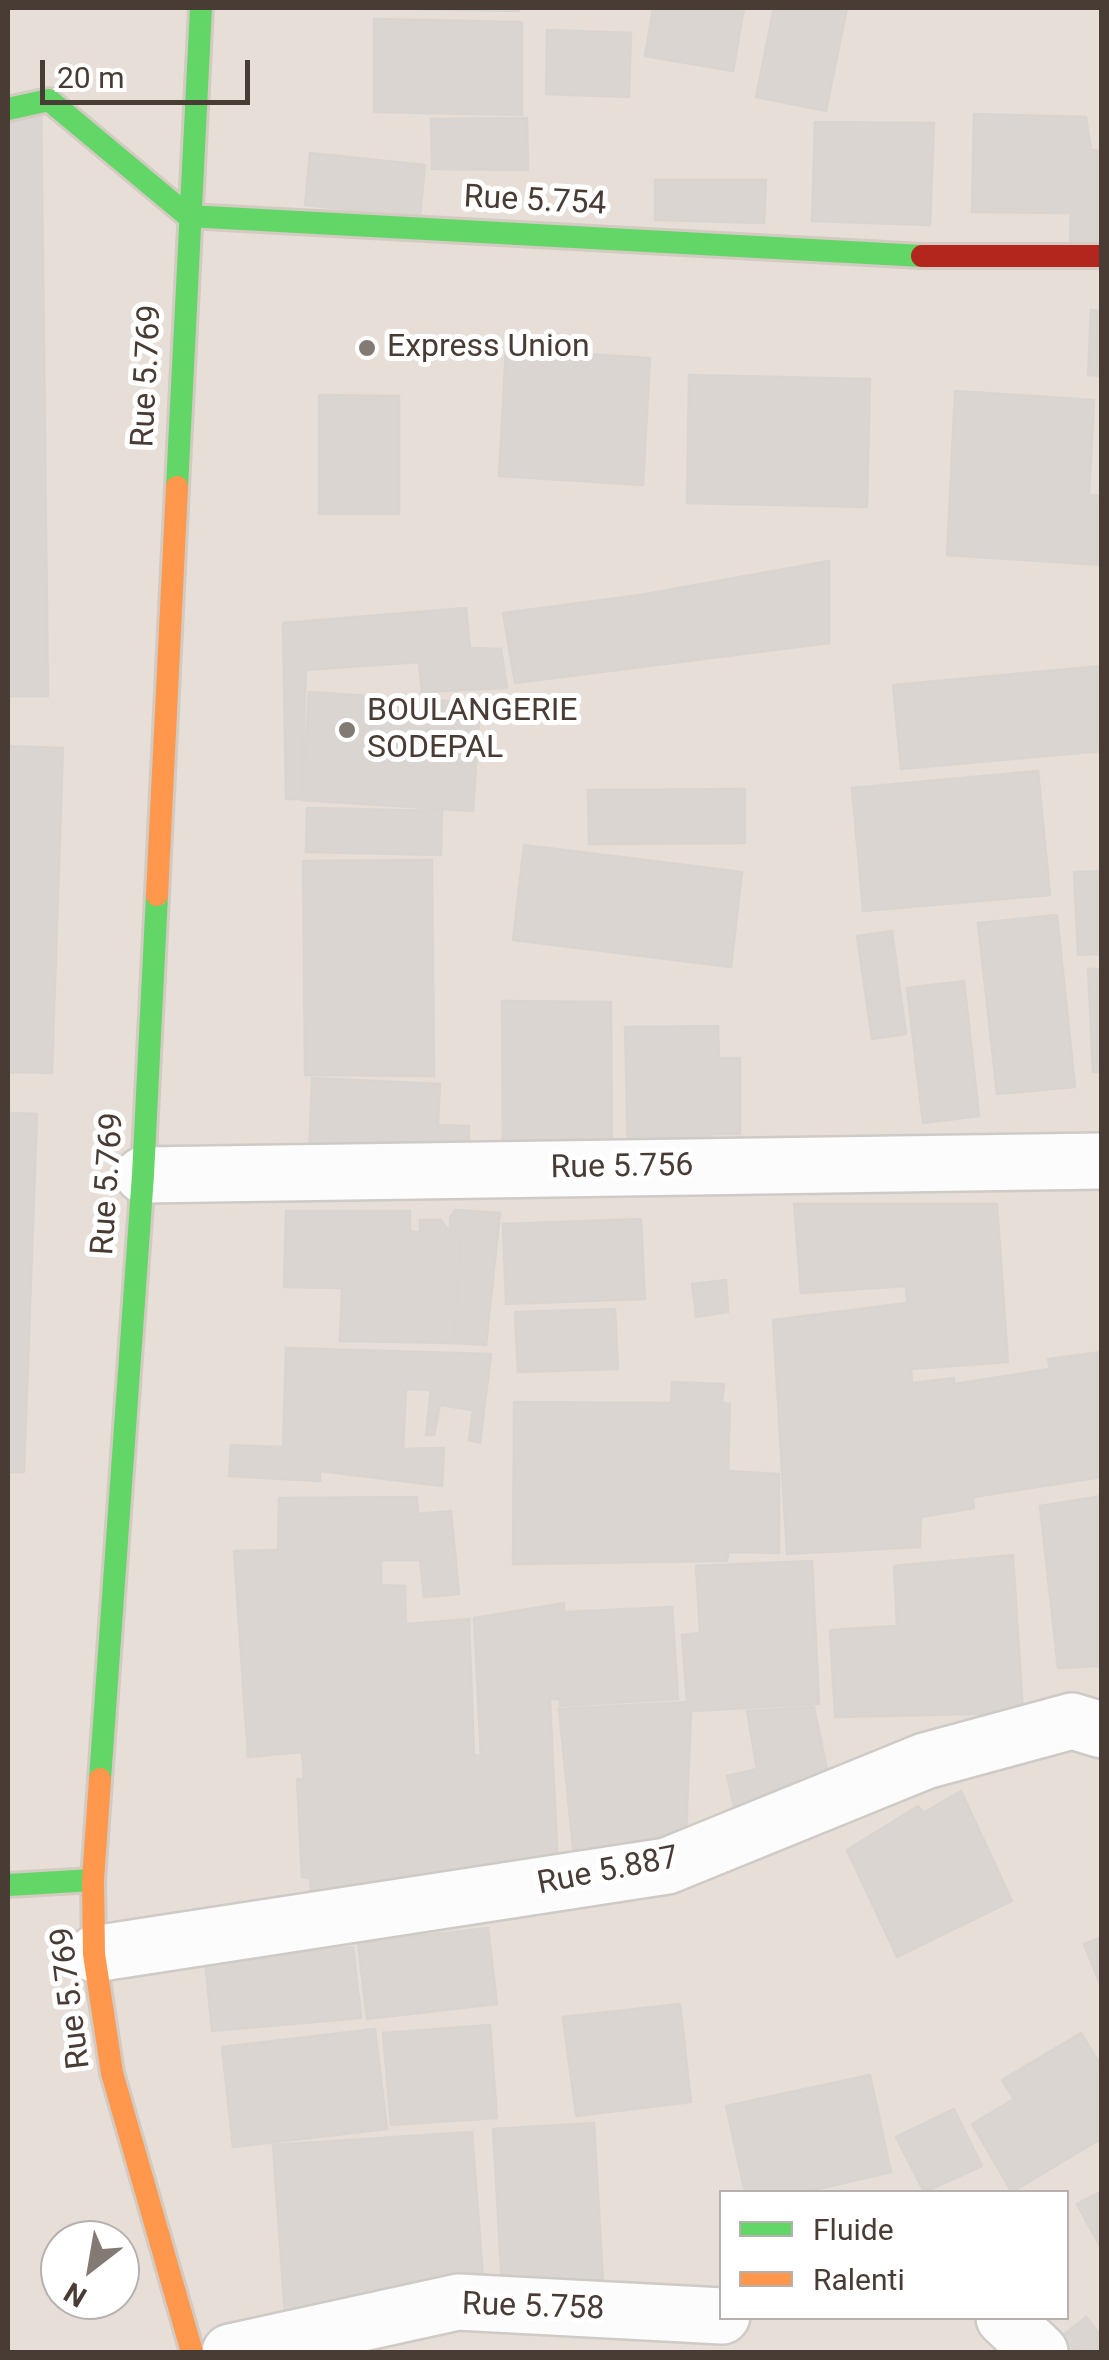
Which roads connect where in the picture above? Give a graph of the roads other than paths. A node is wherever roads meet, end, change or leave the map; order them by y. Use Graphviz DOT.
graph roads {
  1 [pos="201,8"];
  2 [pos="8,109"];
  3 [pos="188,216"];
  4 [pos="1102,256"];
  5 [pos="1102,1161"];
  6 [pos="143,1175"];
  7 [pos="1102,1730"];
  8 [pos="93,1880"];
  9 [pos="8,1885"];
  10 [pos="94,1954"];
  11 [pos="719,2316"];
  12 [pos="1006,2320"];
  13 [pos="192,2352"];
  14 [pos="230,2352"];
  15 [pos="1040,2352"];
  1 -- 3 [label="main road, Rue 5.769"];
  2 -- 3 [label="main road"];
  3 -- 4 [label="main road, Rue 5.754"];
  3 -- 6 [label="main road, Rue 5.769"];
  5 -- 6 [label="street, Rue 5.756"];
  6 -- 8 [label="main road, Rue 5.769"];
  7 -- 10 [label="street, Rue 5.887"];
  8 -- 9 [label="main road"];
  8 -- 10 [label="main road, Rue 5.769"];
  10 -- 13 [label="main road, Rue 5.769"];
  11 -- 14 [label="street, Rue 5.758"];
  12 -- 15 [label="street"];
}
